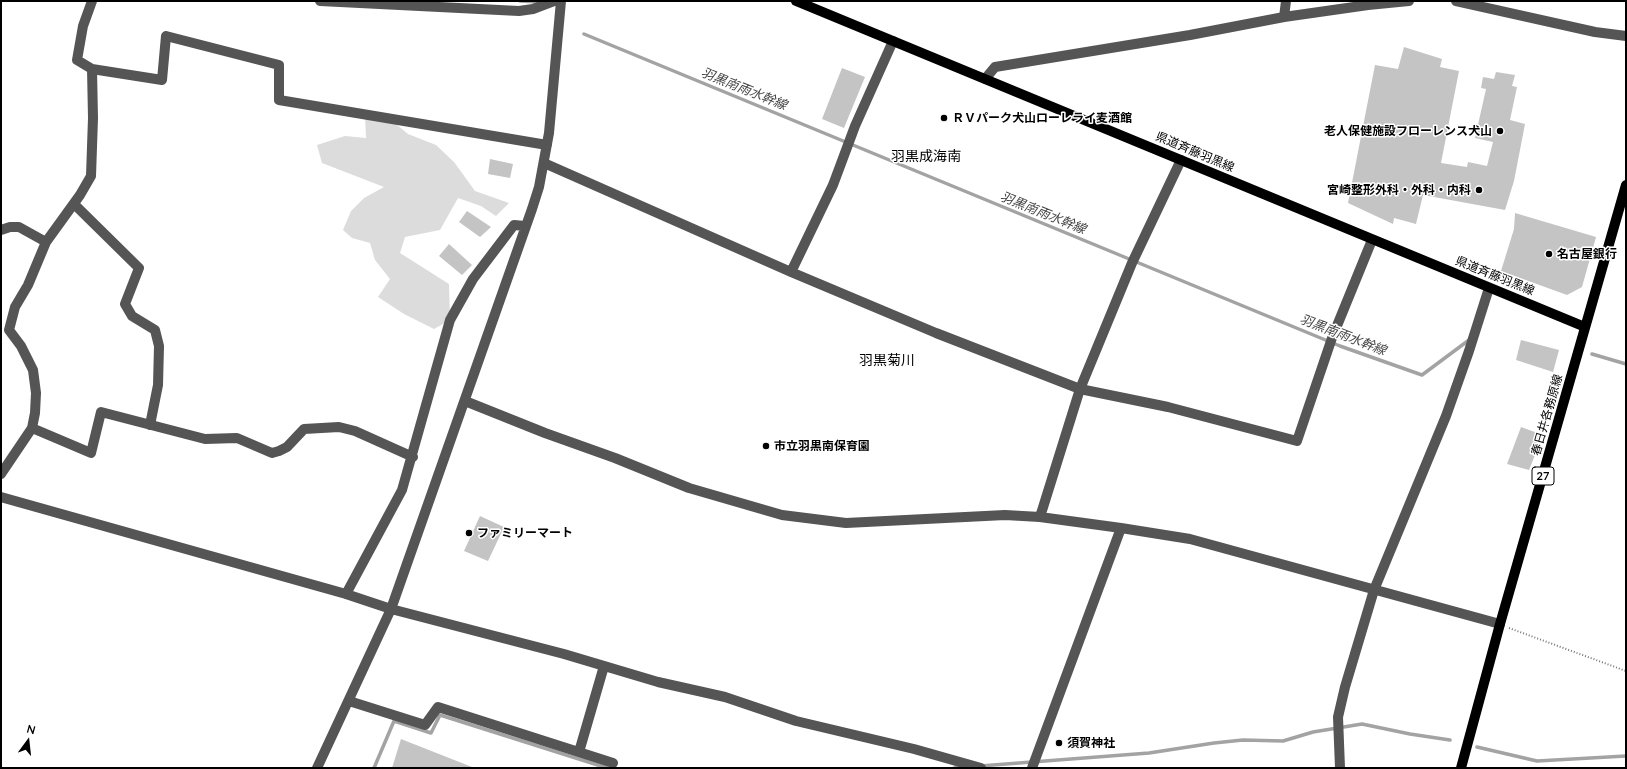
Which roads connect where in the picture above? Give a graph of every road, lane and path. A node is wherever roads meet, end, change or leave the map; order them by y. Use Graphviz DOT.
graph roads {
  1 [pos="92,1"];
  2 [pos="320,1"];
  3 [pos="554,1"];
  4 [pos="561,1"];
  5 [pos="796,1"];
  6 [pos="1286,1"];
  7 [pos="1409,1"];
  8 [pos="1462,2"];
  9 [pos="1349,4"];
  10 [pos="818,5"];
  11 [pos="1284,18"];
  12 [pos="1626,36"];
  13 [pos="893,41"];
  14 [pos="92,69"];
  15 [pos="984,79"];
  16 [pos="547,145"];
  17 [pos="1181,160"];
  18 [pos="544,163"];
  19 [pos="1626,185"];
  20 [pos="74,204"];
  21 [pos="525,226"];
  22 [pos="1,230"];
  23 [pos="1372,240"];
  24 [pos="46,242"];
  25 [pos="791,272"];
  26 [pos="1490,288"];
  27 [pos="1585,327"];
  28 [pos="1080,389"];
  29 [pos="465,401"];
  30 [pos="150,425"];
  31 [pos="32,428"];
  32 [pos="413,457"];
  33 [pos="1,474"];
  34 [pos="1,496"];
  35 [pos="1040,516"];
  36 [pos="1121,528"];
  37 [pos="1374,590"];
  38 [pos="346,594"];
  39 [pos="391,609"];
  40 [pos="1500,624"];
  41 [pos="604,666"];
  42 [pos="1626,671"];
  43 [pos="349,701"];
  44 [pos="579,752"];
  45 [pos="612,764"];
  46 [pos="317,768"];
  47 [pos="981,768"];
  48 [pos="1032,768"];
  49 [pos="1340,768"];
  50 [pos="1461,768"];
  1 -- 14 [label="street"];
  2 -- 3 [label="street"];
  4 -- 16 [label="street"];
  5 -- 10 [label="main road, 県道斉藤羽黒線"];
  6 -- 11 [label="street"];
  7 -- 9 [label="street"];
  8 -- 12 [label="street"];
  9 -- 11 [label="street"];
  10 -- 13 [label="main road, 県道斉藤羽黒線"];
  11 -- 15 [label="street"];
  13 -- 15 [label="main road, 県道斉藤羽黒線"];
  13 -- 25 [label="street"];
  14 -- 16 [label="street"];
  14 -- 20 [label="street"];
  15 -- 17 [label="main road, 県道斉藤羽黒線"];
  16 -- 18 [label="street"];
  17 -- 23 [label="main road, 県道斉藤羽黒線"];
  17 -- 28 [label="street"];
  18 -- 21 [label="street"];
  18 -- 25 [label="street"];
  19 -- 27 [label="main road, 春日井各務原線 / 27"];
  20 -- 24 [label="street"];
  20 -- 30 [label="street"];
  21 -- 29 [label="street"];
  21 -- 32 [label="street"];
  22 -- 24 [label="street"];
  23 -- 26 [label="main road, 県道斉藤羽黒線"];
  23 -- 28 [label="street"];
  24 -- 31 [label="street"];
  25 -- 28 [label="street"];
  26 -- 27 [label="main road, 県道斉藤羽黒線"];
  26 -- 37 [label="street"];
  27 -- 40 [label="main road, 春日井各務原線 / 27"];
  28 -- 35 [label="street"];
  29 -- 35 [label="street"];
  29 -- 39 [label="street"];
  30 -- 31 [label="street"];
  30 -- 32 [label="street"];
  31 -- 33 [label="street"];
  32 -- 38 [label="street"];
  34 -- 38 [label="street"];
  35 -- 36 [label="street"];
  36 -- 37 [label="street"];
  36 -- 48 [label="street"];
  37 -- 40 [label="street"];
  37 -- 49 [label="street"];
  38 -- 39 [label="street"];
  39 -- 41 [label="street"];
  39 -- 43 [label="street"];
  40 -- 42 [label="path"];
  40 -- 50 [label="main road, 春日井各務原線 / 27"];
  41 -- 44 [label="street"];
  41 -- 47 [label="street"];
  43 -- 44 [label="street"];
  43 -- 46 [label="street"];
  44 -- 45 [label="street"];
}
